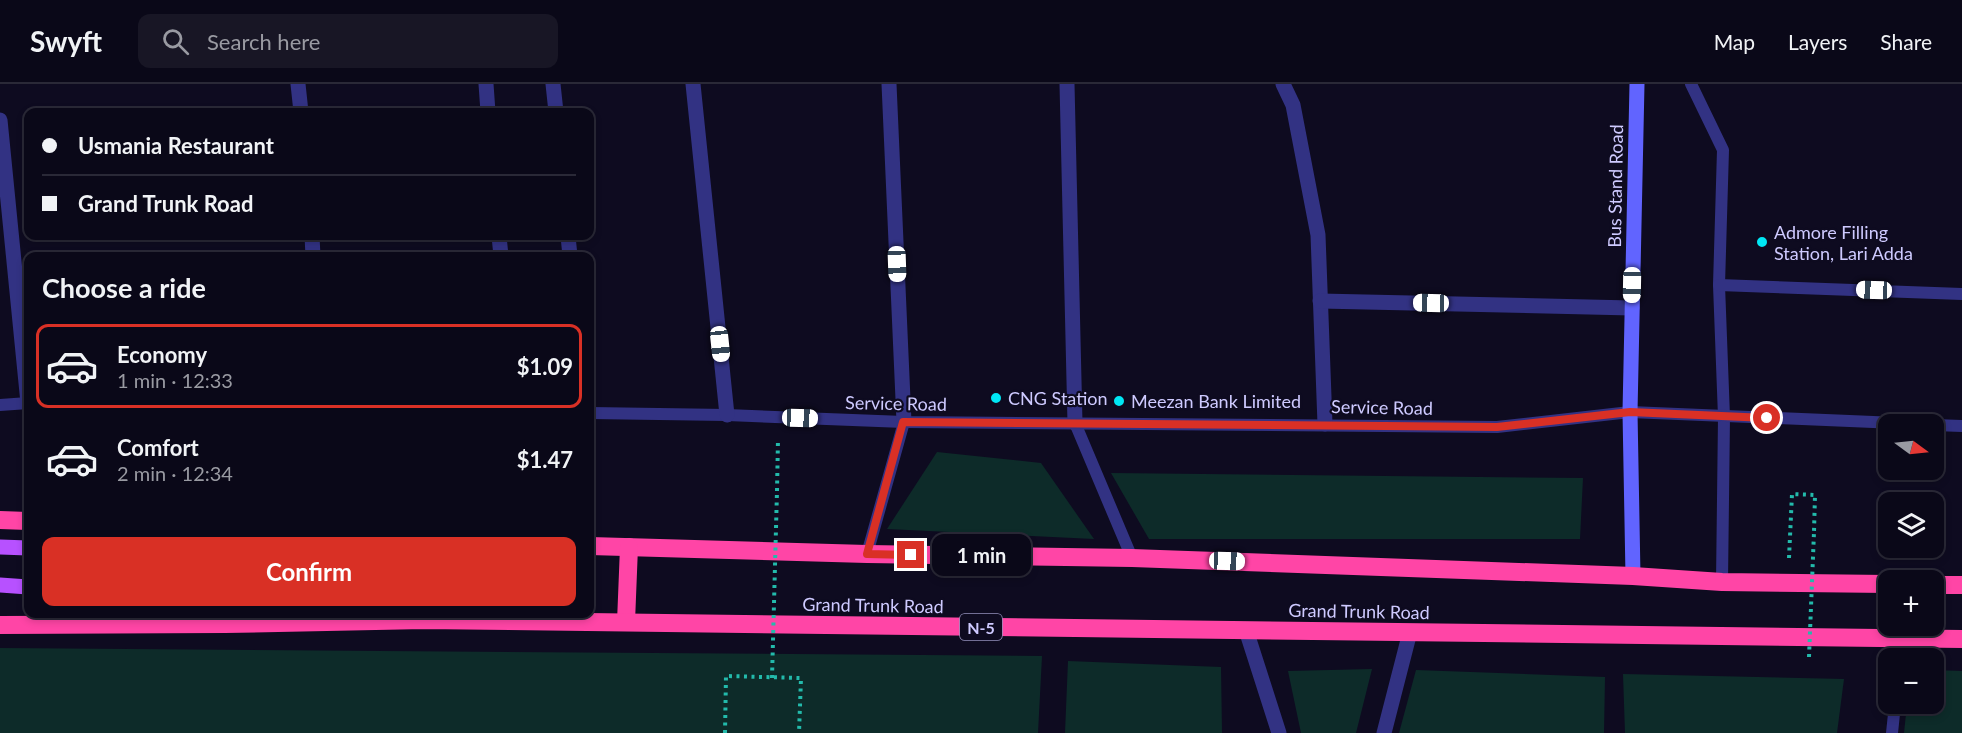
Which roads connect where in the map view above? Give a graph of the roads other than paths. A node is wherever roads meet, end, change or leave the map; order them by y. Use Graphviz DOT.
graph roads {
  1 [pos="298,84"];
  2 [pos="486,84"];
  3 [pos="553,84"];
  4 [pos="693,84"];
  5 [pos="889,84"];
  6 [pos="1067,84"];
  7 [pos="1282,84"];
  8 [pos="1637,84"];
  9 [pos="1691,84"];
  10 [pos="301,108"];
  11 [pos="488,108"];
  12 [pos="556,108"];
  13 [pos="0,120"];
  14 [pos="1719,285"];
  15 [pos="1962,294"];
  16 [pos="1320,301"];
  17 [pos="1632,308"];
  18 [pos="24,363"];
  19 [pos="24,403"];
  20 [pos="0,405"];
  21 [pos="1630,412"];
  22 [pos="594,413"];
  23 [pos="727,415"];
  24 [pos="1724,417"];
  25 [pos="903,422"];
  26 [pos="1878,422"];
  27 [pos="1075,423"];
  28 [pos="1325,424"];
  29 [pos="1944,425"];
  30 [pos="1962,426"];
  31 [pos="0,520"];
  32 [pos="24,521"];
  33 [pos="594,546"];
  34 [pos="0,547"];
  35 [pos="629,547"];
  36 [pos="24,548"];
  37 [pos="867,554"];
  38 [pos="1132,558"];
  39 [pos="1633,576"];
  40 [pos="1722,582"];
  41 [pos="1878,584"];
  42 [pos="0,585"];
  43 [pos="1944,585"];
  44 [pos="1962,585"];
  45 [pos="24,587"];
  46 [pos="191,618"];
  47 [pos="626,622"];
  48 [pos="225,624"];
  49 [pos="0,626"];
  50 [pos="1246,630"];
  51 [pos="1410,632"];
  52 [pos="1902,639"];
  53 [pos="1962,639"];
  54 [pos="1901,648"];
  55 [pos="1894,714"];
  56 [pos="1279,733"];
  57 [pos="1384,733"];
  58 [pos="1892,733"];
  1 -- 10 [label="street"];
  2 -- 11 [label="street"];
  3 -- 12 [label="street"];
  4 -- 23 [label="street"];
  5 -- 25 [label="street"];
  6 -- 27 [label="street"];
  7 -- 16 [label="street"];
  8 -- 17 [label="street, Bus Stand Road"];
  9 -- 14 [label="lane"];
  13 -- 18 [label="street"];
  14 -- 15 [label="lane"];
  14 -- 24 [label="lane"];
  16 -- 17 [label="street"];
  16 -- 28 [label="street"];
  17 -- 21 [label="street, Bus Stand Road"];
  19 -- 20 [label="lane"];
  21 -- 24 [label="lane, Service Road"];
  21 -- 28 [label="lane, Service Road"];
  21 -- 39 [label="street, Bus Stand Road"];
  22 -- 23 [label="lane, Service Road"];
  23 -- 25 [label="lane, Service Road"];
  24 -- 26 [label="lane, Service Road"];
  24 -- 40 [label="lane"];
  25 -- 27 [label="lane, Service Road"];
  25 -- 37 [label="lane"];
  27 -- 28 [label="lane, Service Road"];
  27 -- 38 [label="lane"];
  29 -- 30 [label="lane"];
  31 -- 32 [label="highway"];
  33 -- 35 [label="highway"];
  34 -- 36 [label="main road"];
  35 -- 37 [label="highway"];
  35 -- 47 [label="highway"];
  37 -- 38 [label="highway"];
  38 -- 39 [label="highway"];
  39 -- 40 [label="highway"];
  40 -- 41 [label="highway"];
  42 -- 45 [label="main road"];
  43 -- 44 [label="highway"];
  46 -- 48 [label="main road"];
  47 -- 48 [label="highway, Grand Trunk Road / N-5"];
  47 -- 50 [label="highway, Grand Trunk Road / N-5"];
  48 -- 49 [label="highway, Grand Trunk Road / N-5"];
  50 -- 51 [label="highway, Grand Trunk Road / N-5"];
  50 -- 56 [label="street"];
  51 -- 52 [label="highway, Grand Trunk Road / N-5"];
  51 -- 57 [label="street"];
  52 -- 53 [label="highway, Grand Trunk Road / N-5"];
  52 -- 54 [label="lane"];
  55 -- 58 [label="lane"];
}
